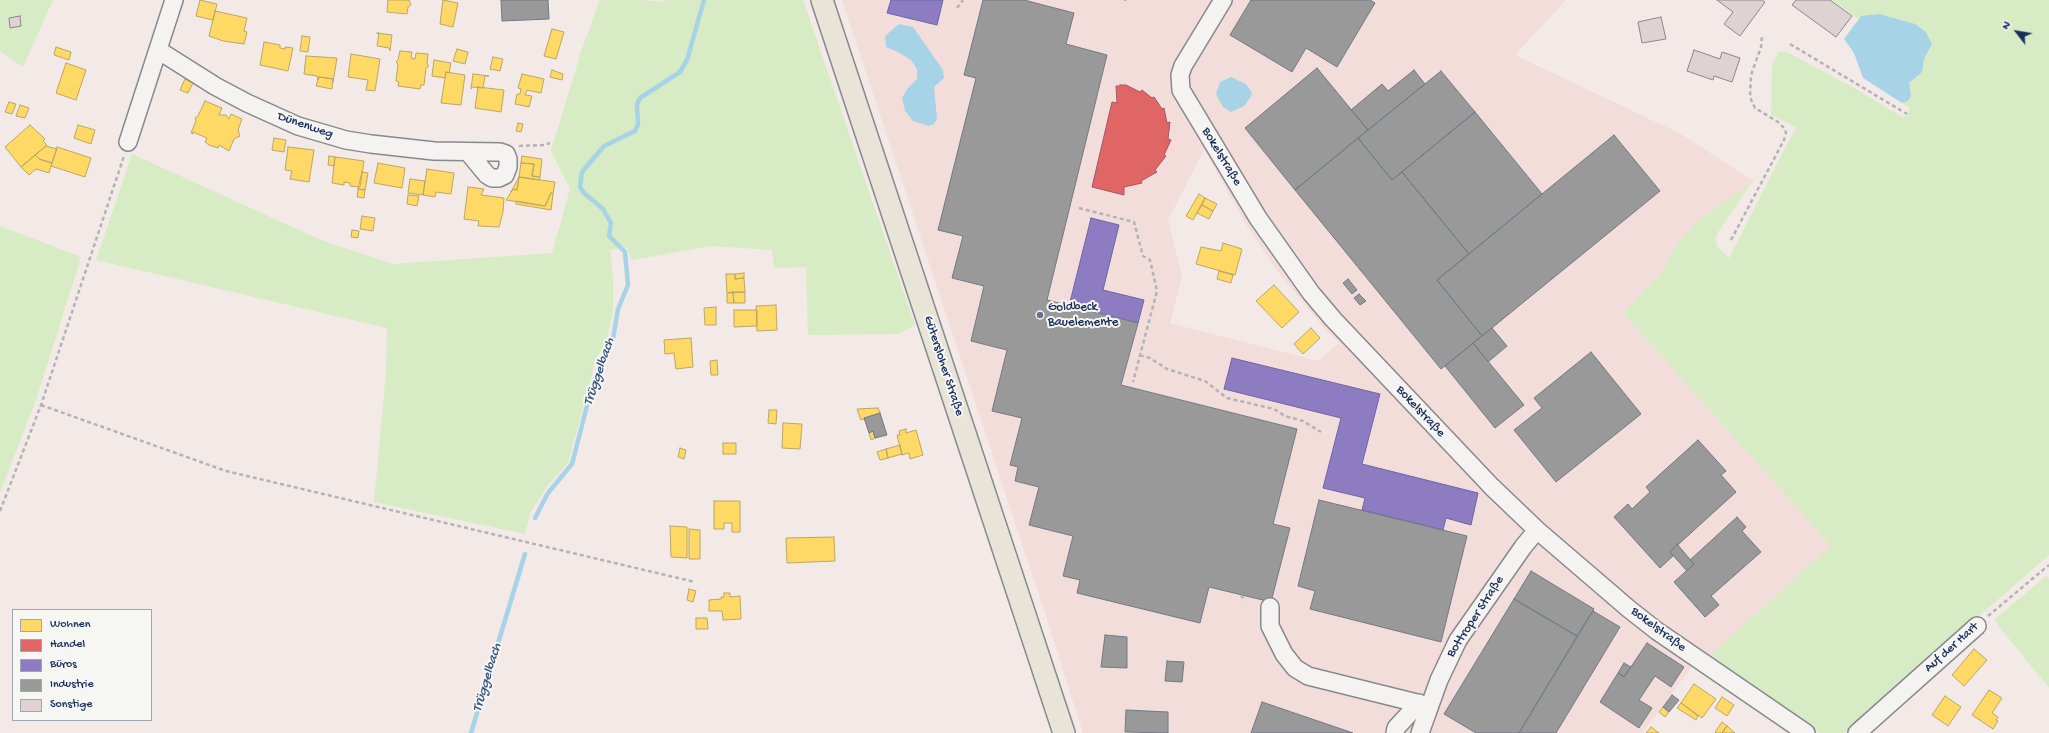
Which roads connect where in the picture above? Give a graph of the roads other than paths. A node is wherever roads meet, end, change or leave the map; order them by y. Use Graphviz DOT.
graph roads {
  1 [pos="174,0"];
  2 [pos="822,0"];
  3 [pos="1223,0"];
  4 [pos="158,50"];
  5 [pos="128,142"];
  6 [pos="468,152"];
  7 [pos="1537,530"];
  8 [pos="1270,607"];
  9 [pos="1977,626"];
  10 [pos="1424,705"];
  11 [pos="1064,733"];
  12 [pos="1395,733"];
  13 [pos="1420,733"];
  14 [pos="1806,733"];
  15 [pos="1857,733"];
  1 -- 4 [label="street"];
  2 -- 11 [label="main road, Gütersloher Straße"];
  3 -- 7 [label="street, Bokelstraße"];
  4 -- 5 [label="street"];
  4 -- 6 [label="street, Dünenweg"];
  6 -- 6 [label="street, Dünenweg"];
  7 -- 10 [label="street, Bottroper Straße"];
  7 -- 14 [label="street, Bokelstraße"];
  8 -- 10 [label="street"];
  9 -- 15 [label="street, Auf der Hart"];
  10 -- 12 [label="street"];
  10 -- 13 [label="street, Bottroper Straße"];
}
